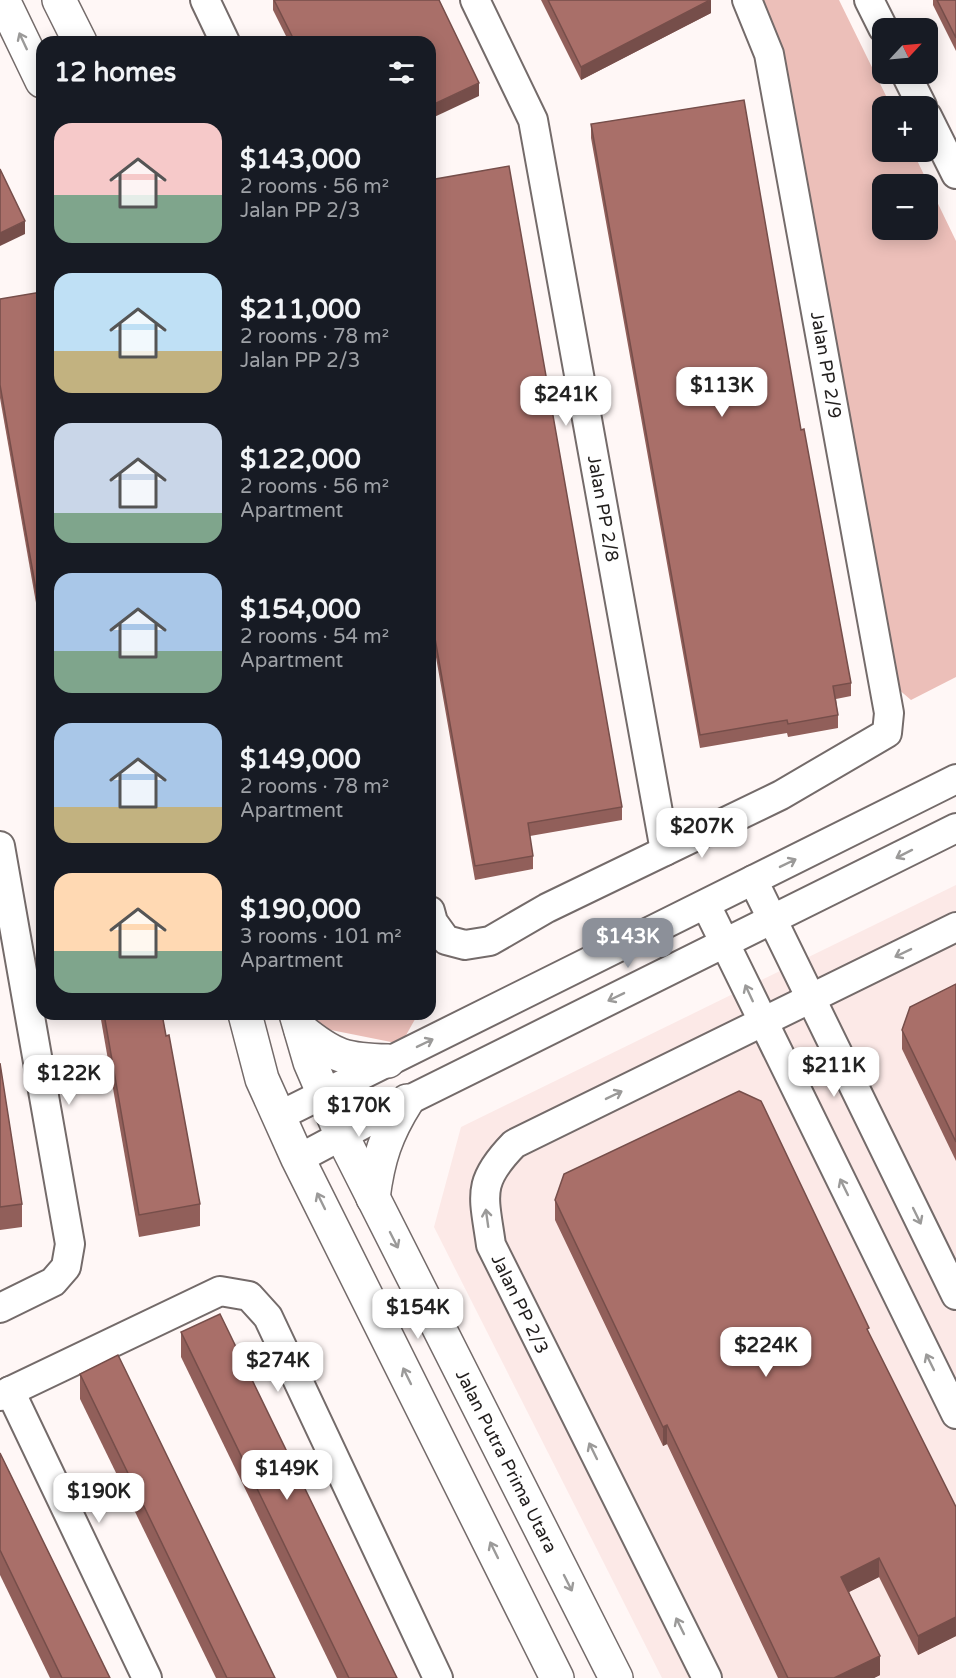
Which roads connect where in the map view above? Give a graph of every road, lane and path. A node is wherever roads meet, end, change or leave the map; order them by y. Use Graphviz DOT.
graph roads {
  1 [pos="3,0"];
  2 [pos="59,0"];
  3 [pos="204,0"];
  4 [pos="475,0"];
  5 [pos="747,0"];
  6 [pos="869,0"];
  7 [pos="878,18"];
  8 [pos="77,36"];
  9 [pos="222,36"];
  10 [pos="36,69"];
  11 [pos="938,138"];
  12 [pos="956,174"];
  13 [pos="956,779"];
  14 [pos="956,828"];
  15 [pos="0,846"];
  16 [pos="665,851"];
  17 [pos="753,880"];
  18 [pos="706,904"];
  19 [pos="773,919"];
  20 [pos="436,926"];
  21 [pos="956,927"];
  22 [pos="725,943"];
  23 [pos="812,998"];
  24 [pos="247,1020"];
  25 [pos="298,1022"];
  26 [pos="762,1022"];
  27 [pos="388,1062"];
  28 [pos="324,1095"];
  29 [pos="407,1101"];
  30 [pos="279,1116"];
  31 [pos="342,1136"];
  32 [pos="298,1159"];
  33 [pos="373,1198"];
  34 [pos="956,1295"];
  35 [pos="0,1308"];
  36 [pos="5,1394"];
  37 [pos="956,1414"];
  38 [pos="147,1678"];
  39 [pos="438,1678"];
  40 [pos="557,1678"];
  41 [pos="616,1678"];
  42 [pos="706,1678"];
  10 -- 1 [label="main road, one-way"];
  2 -- 8 [label="main road"];
  3 -- 9 [label="street"];
  4 -- 16 [label="street, Jalan PP 2/8"];
  5 -- 16 [label="street, Jalan PP 2/9"];
  6 -- 7 [label="street"];
  11 -- 12 [label="street"];
  17 -- 13 [label="street, one-way"];
  14 -- 19 [label="street, one-way"];
  15 -- 35 [label="street"];
  16 -- 20 [label="street"];
  17 -- 18 [label="street"];
  17 -- 19 [label="street"];
  18 -- 22 [label="street"];
  27 -- 18 [label="street, one-way"];
  19 -- 22 [label="street"];
  19 -- 23 [label="street"];
  21 -- 23 [label="street, Jalan PP 2/3, one-way"];
  26 -- 22 [label="street, one-way"];
  22 -- 29 [label="street, one-way"];
  23 -- 26 [label="street, Jalan PP 2/3"];
  23 -- 34 [label="street, one-way"];
  24 -- 30 [label="main road"];
  25 -- 27 [label="main road"];
  25 -- 28 [label="main road, Jalan Putra Prima Utara"];
  37 -- 26 [label="street, one-way"];
  42 -- 26 [label="street, Jalan PP 2/3, one-way"];
  27 -- 28 [label="street"];
  28 -- 30 [label="street"];
  28 -- 31 [label="main road, Jalan Putra Prima Utara"];
  29 -- 31 [label="street"];
  29 -- 33 [label="main road"];
  30 -- 32 [label="main road"];
  31 -- 32 [label="street"];
  31 -- 33 [label="main road, Jalan Putra Prima Utara"];
  40 -- 32 [label="main road, one-way"];
  33 -- 41 [label="main road, Jalan Putra Prima Utara, one-way"];
  36 -- 38 [label="street"];
  36 -- 39 [label="street"];
}
